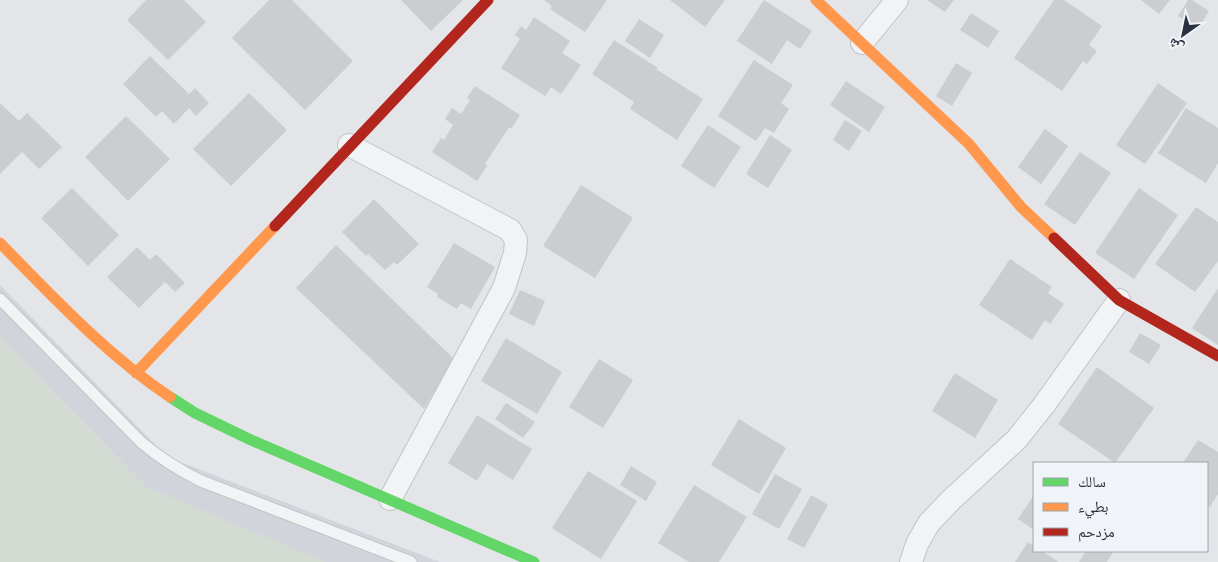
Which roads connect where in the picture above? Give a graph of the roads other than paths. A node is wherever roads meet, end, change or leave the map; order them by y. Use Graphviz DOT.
graph roads {
  1 [pos="488,0"];
  2 [pos="816,0"];
  3 [pos="897,0"];
  4 [pos="862,43"];
  5 [pos="349,145"];
  6 [pos="0,244"];
  7 [pos="0,299"];
  8 [pos="1119,300"];
  9 [pos="1218,356"];
  10 [pos="136,374"];
  11 [pos="390,499"];
  12 [pos="410,562"];
  13 [pos="534,562"];
  14 [pos="911,562"];
  1 -- 5 [label="street"];
  2 -- 4 [label="street"];
  3 -- 4 [label="street"];
  4 -- 8 [label="street"];
  5 -- 10 [label="street"];
  5 -- 11 [label="street"];
  6 -- 10 [label="street"];
  7 -- 12 [label="lane"];
  8 -- 9 [label="street"];
  8 -- 14 [label="street"];
  10 -- 11 [label="street"];
  11 -- 13 [label="street"];
}
